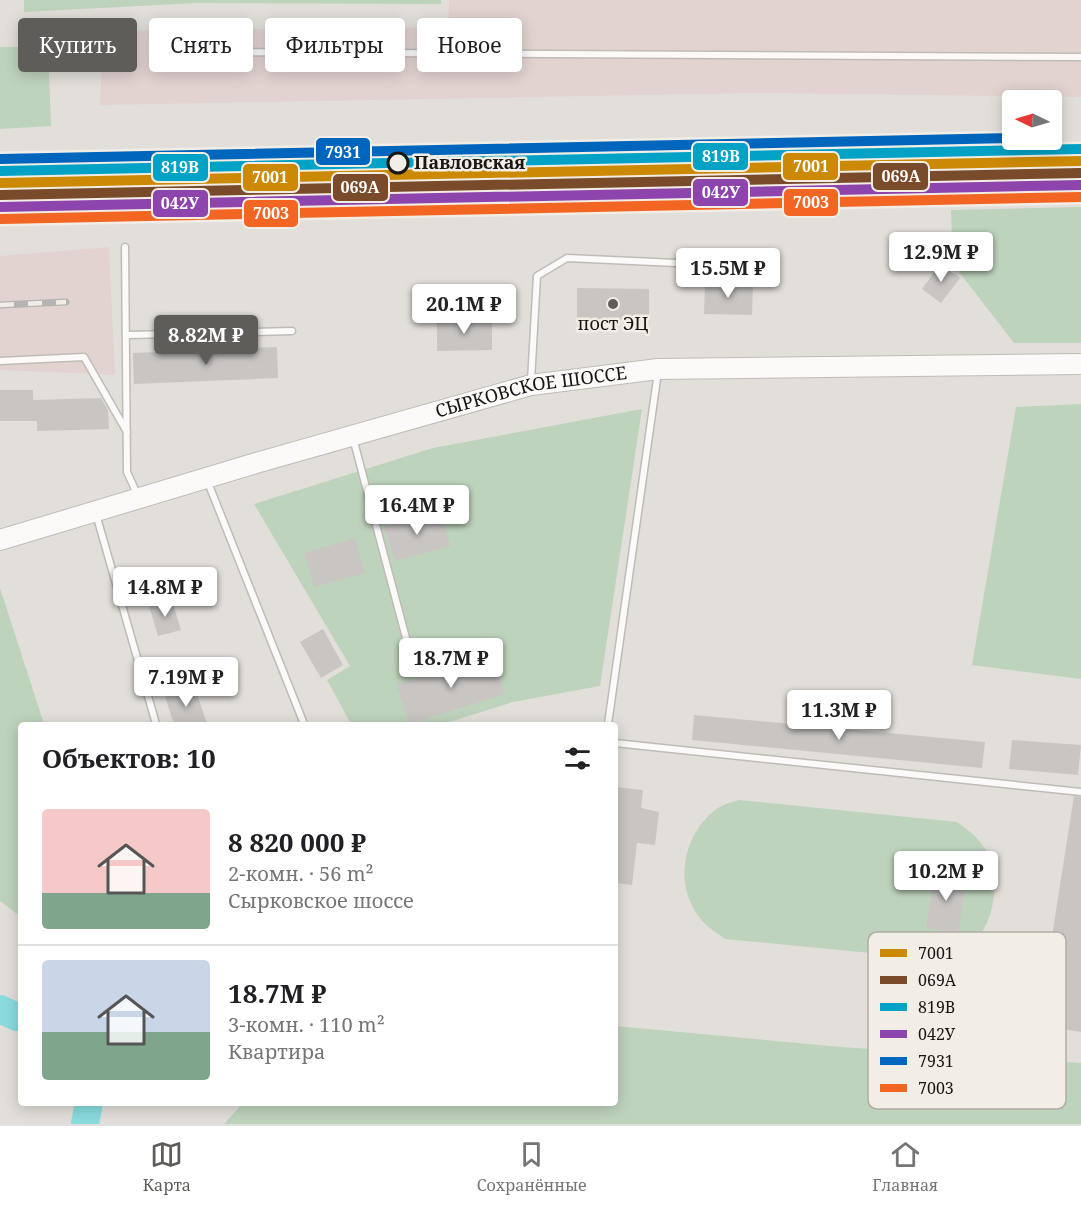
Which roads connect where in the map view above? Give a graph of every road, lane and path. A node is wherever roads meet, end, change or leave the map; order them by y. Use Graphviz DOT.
graph roads {
  1 [pos="253,52"];
  2 [pos="1081,57"];
  3 [pos="125,247"];
  4 [pos="676,263"];
  5 [pos="292,331"];
  6 [pos="128,335"];
  7 [pos="0,361"];
  8 [pos="1081,364"];
  9 [pos="658,369"];
  10 [pos="531,386"];
  11 [pos="127,433"];
  12 [pos="352,436"];
  13 [pos="207,479"];
  14 [pos="139,499"];
  15 [pos="96,512"];
  16 [pos="0,540"];
  17 [pos="406,638"];
  18 [pos="155,722"];
  19 [pos="303,722"];
  20 [pos="608,722"];
  21 [pos="618,743"];
  22 [pos="1081,792"];
  1 -- 2 [label="lane"];
  3 -- 6 [label="lane"];
  4 -- 10 [label="lane"];
  5 -- 6 [label="lane"];
  6 -- 11 [label="lane"];
  7 -- 11 [label="lane"];
  8 -- 9 [label="main road, СЫРКОВСКОЕ ШОССЕ"];
  9 -- 10 [label="main road, СЫРКОВСКОЕ ШОССЕ"];
  9 -- 20 [label="lane"];
  10 -- 12 [label="main road, СЫРКОВСКОЕ ШОССЕ"];
  11 -- 14 [label="lane"];
  12 -- 13 [label="main road, СЫРКОВСКОЕ ШОССЕ"];
  12 -- 17 [label="lane"];
  13 -- 14 [label="main road, СЫРКОВСКОЕ ШОССЕ"];
  13 -- 19 [label="lane"];
  14 -- 15 [label="main road, СЫРКОВСКОЕ ШОССЕ"];
  15 -- 16 [label="main road, СЫРКОВСКОЕ ШОССЕ"];
  15 -- 18 [label="lane"];
  21 -- 22 [label="lane"];
}
